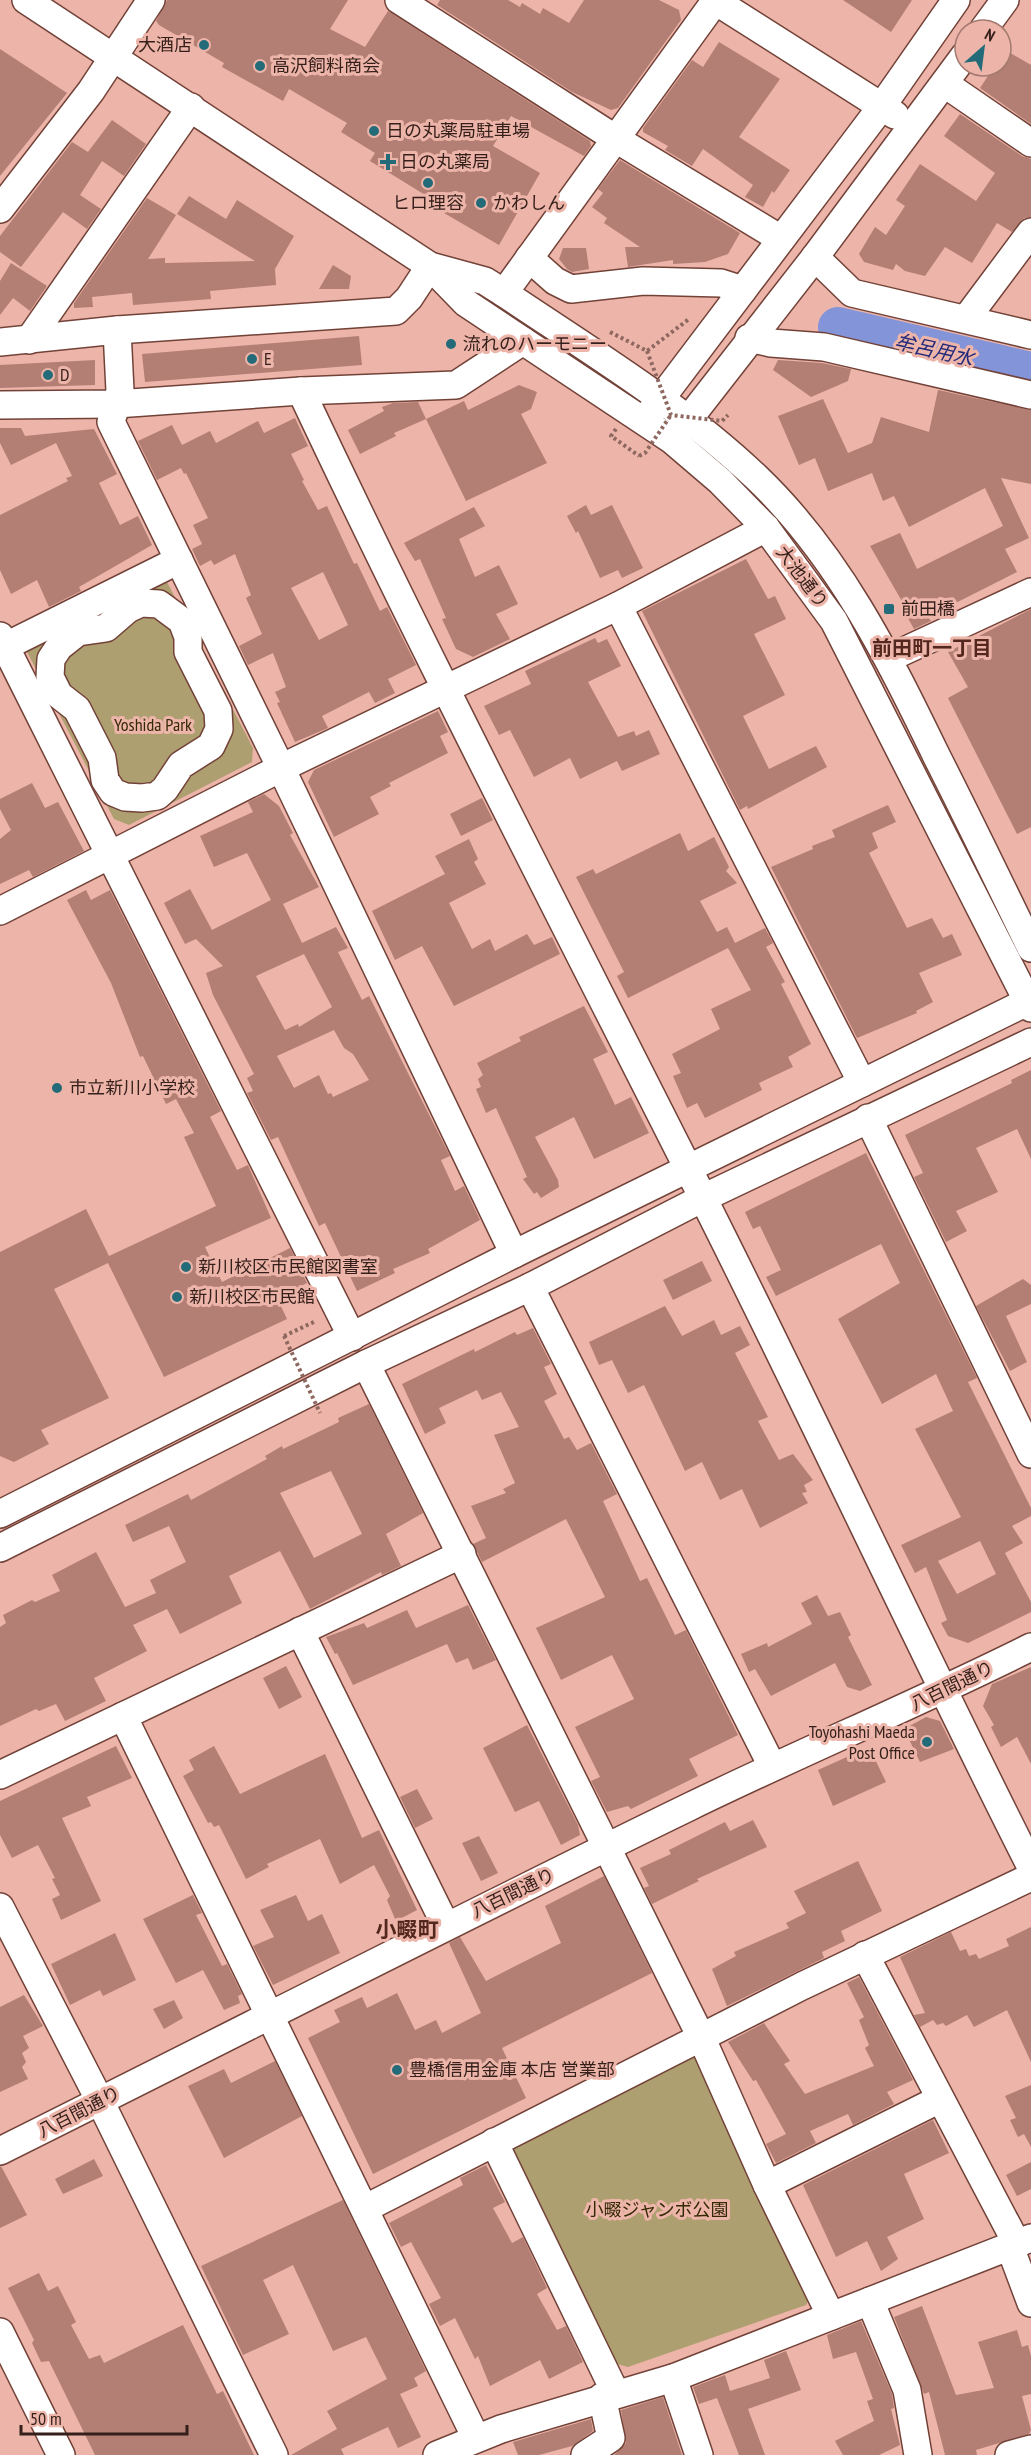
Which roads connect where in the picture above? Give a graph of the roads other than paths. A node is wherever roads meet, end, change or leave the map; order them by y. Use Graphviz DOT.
graph roads {
  1 [pos="26,0"];
  2 [pos="152,0"];
  3 [pos="399,0"];
  4 [pos="715,0"];
  5 [pos="956,0"];
  6 [pos="1005,0"];
  7 [pos="992,18"];
  8 [pos="115,57"];
  9 [pos="953,72"];
  10 [pos="945,84"];
  11 [pos="882,106"];
  12 [pos="191,107"];
  13 [pos="913,126"];
  14 [pos="616,139"];
  15 [pos="1031,143"];
  16 [pos="0,209"];
  17 [pos="1031,232"];
  18 [pos="781,239"];
  19 [pos="815,257"];
  20 [pos="529,258"];
  21 [pos="430,266"];
  22 [pos="743,290"];
  23 [pos="504,293"];
  24 [pos="966,320"];
  25 [pos="117,330"];
  26 [pos="1031,335"];
  27 [pos="749,338"];
  28 [pos="29,340"];
  29 [pos="523,340"];
  30 [pos="0,342"];
  31 [pos="301,391"];
  32 [pos="1031,395"];
  33 [pos="116,404"];
  34 [pos="0,405"];
  35 [pos="673,418"];
  36 [pos="766,528"];
  37 [pos="179,560"];
  38 [pos="1031,592"];
  39 [pos="92,604"];
  40 [pos="618,606"];
  41 [pos="106,628"];
  42 [pos="2,644"];
  43 [pos="889,658"];
  44 [pos="231,667"];
  45 [pos="202,682"];
  46 [pos="444,688"];
  47 [pos="89,737"];
  48 [pos="56,750"];
  49 [pos="281,768"];
  50 [pos="165,789"];
  51 [pos="181,818"];
  52 [pos="108,855"];
  53 [pos="0,911"];
  54 [pos="1031,948"];
  55 [pos="1029,1003"];
  56 [pos="1031,1042"];
  57 [pos="862,1083"];
  58 [pos="868,1118"];
  59 [pos="688,1169"];
  60 [pos="703,1198"];
  61 [pos="514,1254"];
  62 [pos="531,1287"];
  63 [pos="352,1338"];
  64 [pos="366,1365"];
  65 [pos="1031,1454"];
  66 [pos="4,1503"];
  67 [pos="0,1548"];
  68 [pos="462,1554"];
  69 [pos="300,1631"];
  70 [pos="1031,1647"];
  71 [pos="942,1692"];
  72 [pos="123,1716"];
  73 [pos="772,1766"];
  74 [pos="0,1775"];
  75 [pos="605,1848"];
  76 [pos="1031,1867"];
  77 [pos="1031,1876"];
  78 [pos="0,1907"];
  79 [pos="446,1926"];
  80 [pos="865,1956"];
  81 [pos="268,2014"];
  82 [pos="702,2039"];
  83 [pos="940,2099"];
  84 [pos="100,2101"];
  85 [pos="494,2142"];
  86 [pos="0,2151"];
  87 [pos="767,2185"];
  88 [pos="366,2208"];
  89 [pos="1019,2243"];
  90 [pos="870,2301"];
  91 [pos="1031,2303"];
  92 [pos="831,2316"];
  93 [pos="0,2332"];
  94 [pos="673,2378"];
  95 [pos="609,2395"];
  96 [pos="476,2438"];
  97 [pos="1031,2449"];
  98 [pos="61,2455"];
  99 [pos="274,2455"];
  100 [pos="437,2455"];
  101 [pos="585,2455"];
  102 [pos="699,2455"];
  103 [pos="918,2455"];
  104 [pos="1009,2455"];
  1 -- 8 [label="street"];
  2 -- 8 [label="street"];
  3 -- 14 [label="street"];
  4 -- 11 [label="street"];
  4 -- 14 [label="street"];
  5 -- 11 [label="street"];
  6 -- 7 [label="street"];
  8 -- 12 [label="street"];
  8 -- 16 [label="street"];
  9 -- 10 [label="street"];
  10 -- 13 [label="street"];
  10 -- 15 [label="street"];
  11 -- 13 [label="street"];
  11 -- 18 [label="street"];
  12 -- 21 [label="street"];
  12 -- 28 [label="street"];
  13 -- 19 [label="street"];
  14 -- 18 [label="street"];
  14 -- 20 [label="street"];
  17 -- 24 [label="street"];
  18 -- 22 [label="street"];
  19 -- 24 [label="street"];
  19 -- 27 [label="street"];
  20 -- 22 [label="street"];
  20 -- 23 [label="street"];
  21 -- 23 [label="street"];
  21 -- 25 [label="street"];
  21 -- 29 [label="street"];
  22 -- 35 [label="street"];
  23 -- 35 [label="street"];
  24 -- 26 [label="street"];
  25 -- 28 [label="street"];
  25 -- 33 [label="street"];
  27 -- 32 [label="street"];
  27 -- 35 [label="street"];
  28 -- 30 [label="street"];
  29 -- 31 [label="street"];
  29 -- 35 [label="street"];
  31 -- 33 [label="street"];
  31 -- 46 [label="street"];
  33 -- 34 [label="street"];
  33 -- 37 [label="street"];
  35 -- 36 [label="street, 大池通り"];
  35 -- 43 [label="street, 大池通り"];
  36 -- 40 [label="street"];
  36 -- 55 [label="street, 大池通り"];
  37 -- 39 [label="street"];
  37 -- 44 [label="street"];
  38 -- 43 [label="street"];
  39 -- 41 [label="street"];
  39 -- 42 [label="street"];
  40 -- 46 [label="street"];
  40 -- 57 [label="street"];
  41 -- 45 [label="street"];
  41 -- 47 [label="street"];
  42 -- 48 [label="street"];
  43 -- 54 [label="street, 大池通り"];
  44 -- 45 [label="street"];
  44 -- 49 [label="street"];
  45 -- 50 [label="street"];
  46 -- 49 [label="street"];
  46 -- 59 [label="street"];
  47 -- 48 [label="street"];
  47 -- 50 [label="street"];
  48 -- 52 [label="street"];
  49 -- 51 [label="street"];
  49 -- 61 [label="street"];
  50 -- 51 [label="street"];
  51 -- 52 [label="street"];
  52 -- 53 [label="street"];
  52 -- 63 [label="street"];
  55 -- 57 [label="street"];
  56 -- 58 [label="street"];
  57 -- 59 [label="street"];
  58 -- 60 [label="street"];
  58 -- 65 [label="street"];
  59 -- 60 [label="street"];
  59 -- 61 [label="street"];
  60 -- 62 [label="street"];
  60 -- 71 [label="street"];
  61 -- 63 [label="street"];
  62 -- 64 [label="street"];
  62 -- 73 [label="street"];
  63 -- 66 [label="street"];
  64 -- 67 [label="street"];
  64 -- 68 [label="street"];
  68 -- 69 [label="street"];
  68 -- 75 [label="street"];
  69 -- 72 [label="street"];
  69 -- 79 [label="street"];
  70 -- 71 [label="street, 八百間通り"];
  71 -- 73 [label="street, 八百間通り"];
  71 -- 76 [label="street"];
  72 -- 74 [label="street"];
  72 -- 81 [label="street"];
  73 -- 75 [label="street, 八百間通り"];
  75 -- 79 [label="street, 八百間通り"];
  75 -- 82 [label="street"];
  77 -- 80 [label="street"];
  78 -- 84 [label="street"];
  79 -- 81 [label="street, 八百間通り"];
  80 -- 82 [label="street"];
  80 -- 83 [label="street"];
  81 -- 84 [label="street, 八百間通り"];
  81 -- 88 [label="street"];
  82 -- 85 [label="street"];
  82 -- 87 [label="street"];
  83 -- 87 [label="street"];
  83 -- 89 [label="street"];
  84 -- 86 [label="street, 八百間通り"];
  84 -- 99 [label="street"];
  85 -- 88 [label="street"];
  85 -- 95 [label="street"];
  87 -- 92 [label="street"];
  88 -- 96 [label="street"];
  89 -- 90 [label="street"];
  89 -- 91 [label="street"];
  90 -- 92 [label="street"];
  90 -- 103 [label="street"];
  92 -- 94 [label="street"];
  93 -- 98 [label="street"];
  94 -- 95 [label="street"];
  94 -- 102 [label="street"];
  95 -- 96 [label="street"];
  95 -- 101 [label="street"];
  96 -- 100 [label="street"];
  97 -- 104 [label="street"];
}
